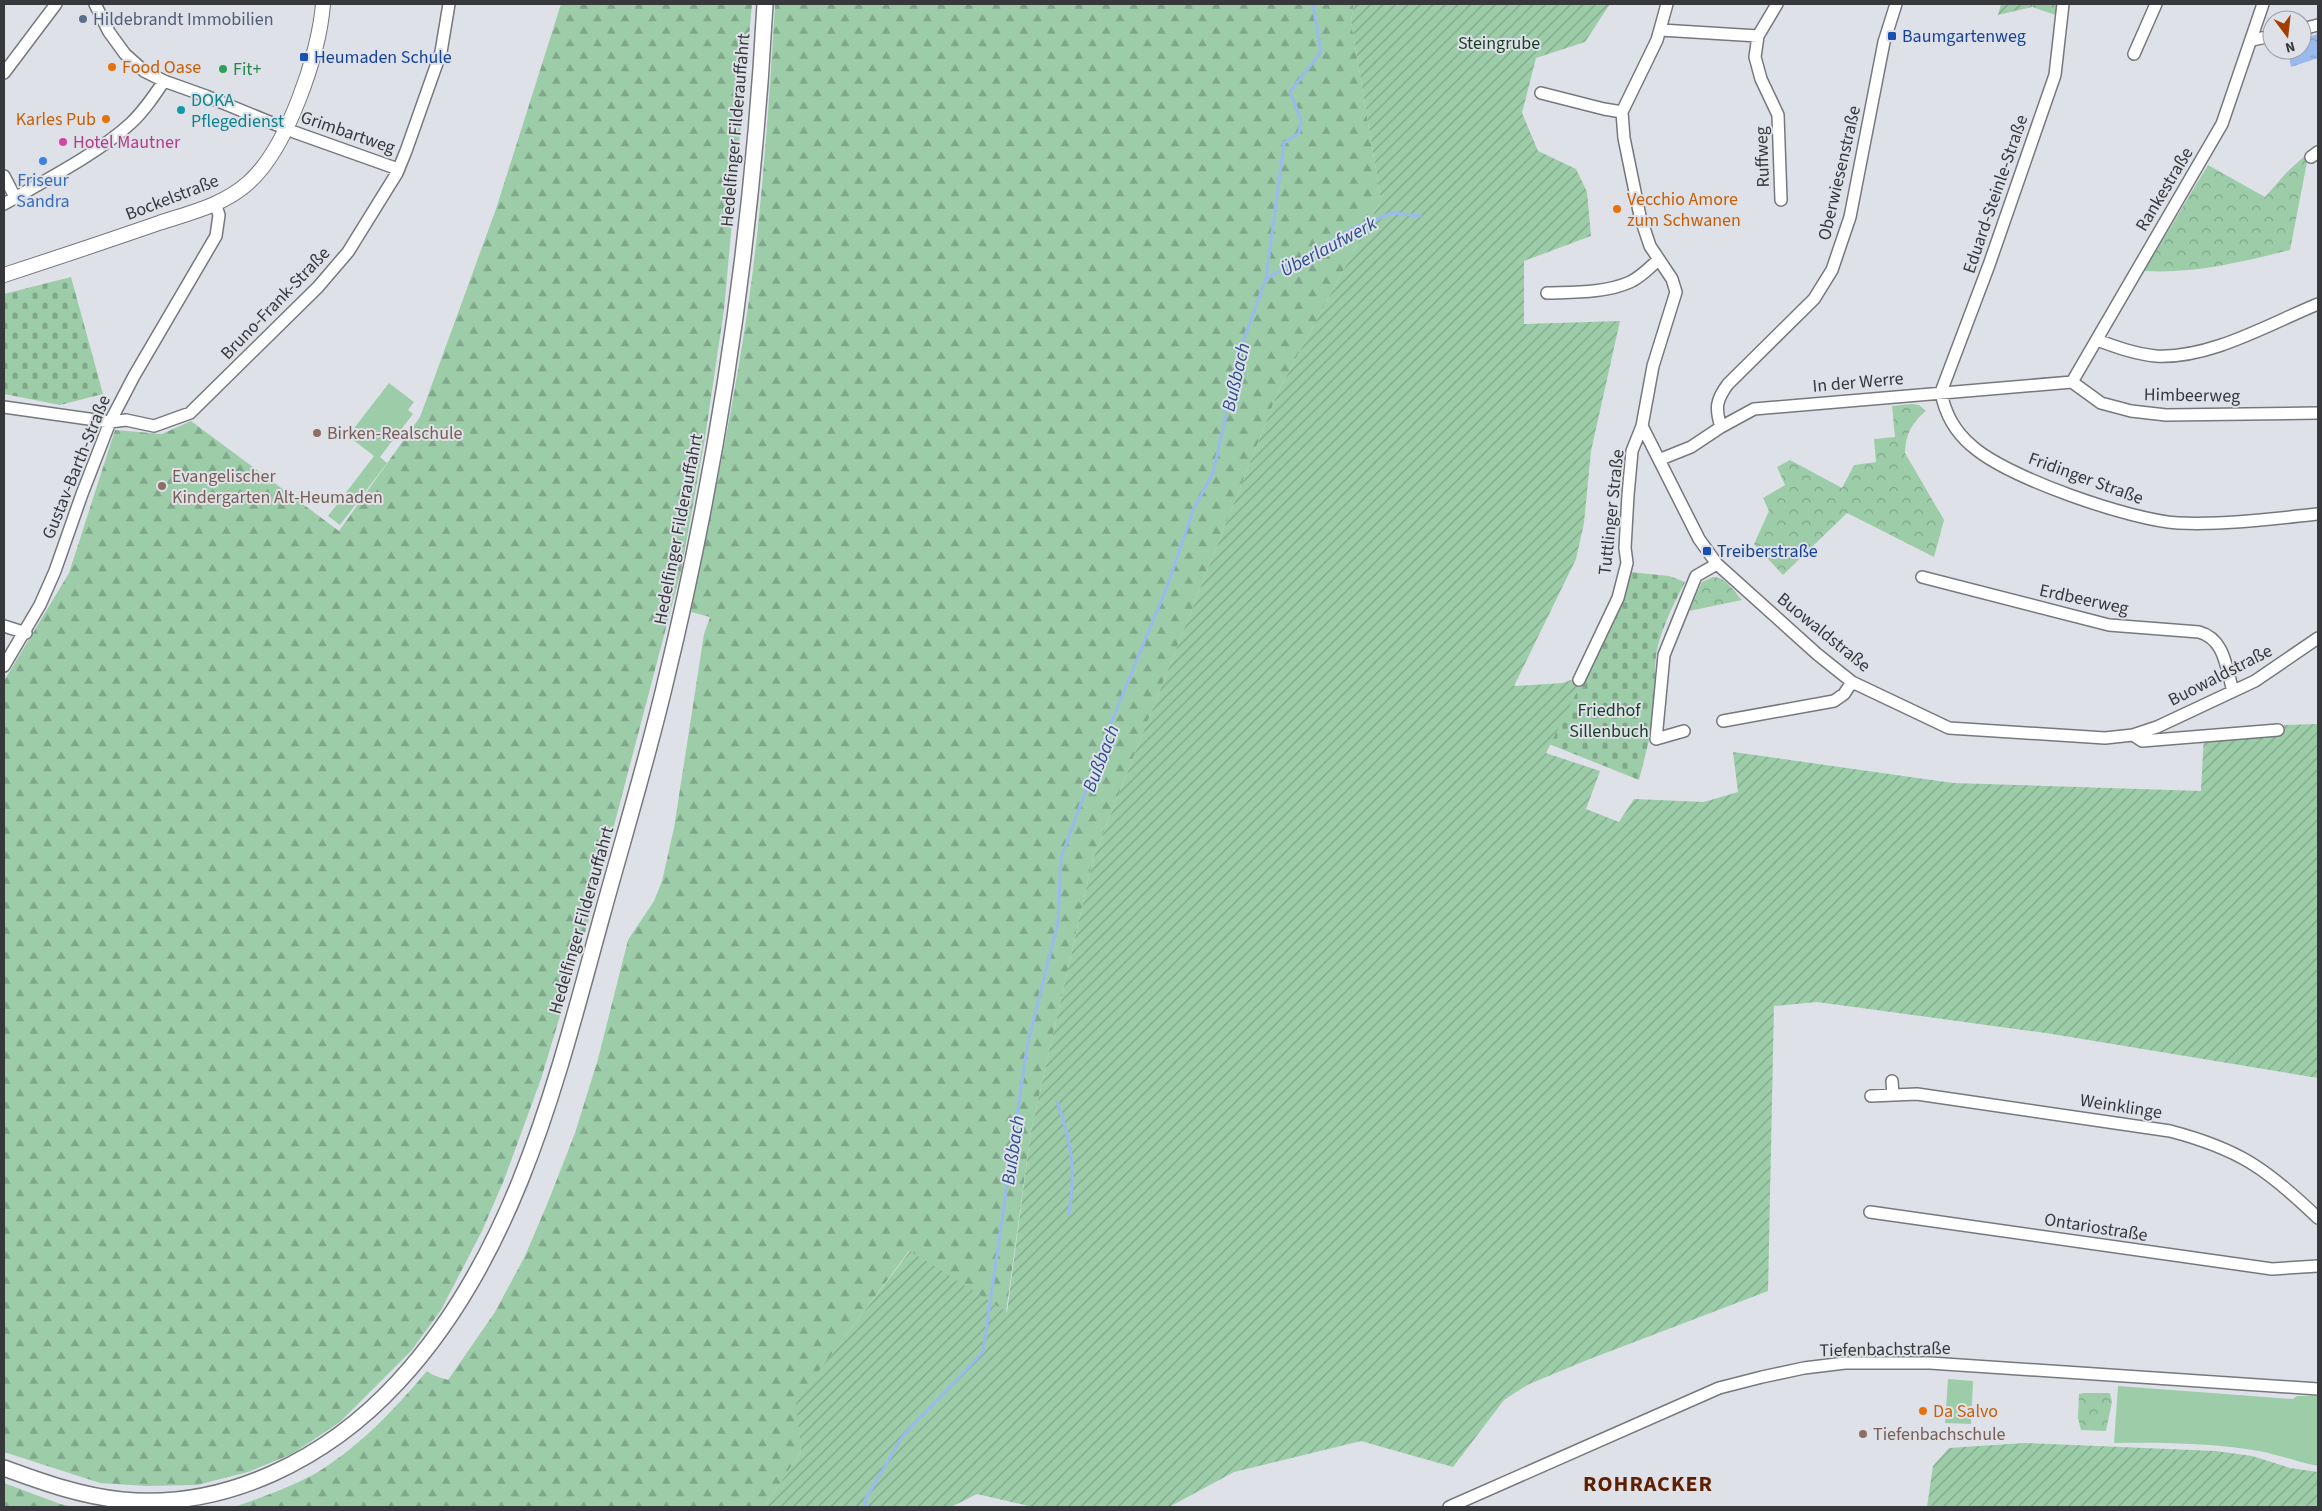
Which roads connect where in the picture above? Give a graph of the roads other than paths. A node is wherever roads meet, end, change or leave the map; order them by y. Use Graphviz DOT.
graph roads {
  1 [pos="56,4"];
  2 [pos="95,4"];
  3 [pos="323,4"];
  4 [pos="449,4"];
  5 [pos="765,4"];
  6 [pos="1667,4"];
  7 [pos="1777,4"];
  8 [pos="1896,4"];
  9 [pos="2062,4"];
  10 [pos="2156,4"];
  11 [pos="2263,4"];
  12 [pos="1661,30"];
  13 [pos="1758,36"];
  14 [pos="2262,38"];
  15 [pos="2252,40"];
  16 [pos="2134,54"];
  17 [pos="4,73"];
  18 [pos="164,81"];
  19 [pos="1541,93"];
  20 [pos="1622,112"];
  21 [pos="285,129"];
  22 [pos="398,169"];
  23 [pos="4,176"];
  24 [pos="15,197"];
  25 [pos="1781,200"];
  26 [pos="216,203"];
  27 [pos="4,204"];
  28 [pos="1658,260"];
  29 [pos="4,275"];
  30 [pos="1547,292"];
  31 [pos="2318,304"];
  32 [pos="2097,340"];
  33 [pos="2072,382"];
  34 [pos="1941,392"];
  35 [pos="4,407"];
  36 [pos="2318,413"];
  37 [pos="110,422"];
  38 [pos="1642,426"];
  39 [pos="1721,427"];
  40 [pos="1661,459"];
  41 [pos="2318,514"];
  42 [pos="1717,564"];
  43 [pos="1922,577"];
  44 [pos="4,626"];
  45 [pos="26,632"];
  46 [pos="2318,638"];
  47 [pos="4,666"];
  48 [pos="1579,680"];
  49 [pos="1852,682"];
  50 [pos="2233,691"];
  51 [pos="1723,721"];
  52 [pos="2278,730"];
  53 [pos="1684,731"];
  54 [pos="2133,735"];
  55 [pos="1892,1081"];
  56 [pos="1893,1095"];
  57 [pos="1871,1096"];
  58 [pos="1870,1212"];
  59 [pos="2318,1218"];
  60 [pos="2318,1266"];
  61 [pos="2318,1389"];
  62 [pos="4,1468"];
  63 [pos="1449,1507"];
  1 -- 17 [label="street"];
  2 -- 18 [label="street, Grimbartweg"];
  3 -- 21 [label="street, Bockelstraße"];
  4 -- 22 [label="street, Bruno-Frank-Straße"];
  5 -- 62 [label="main road, Hedelfinger Filderauffahrt"];
  6 -- 12 [label="street, Tuttlinger Straße"];
  7 -- 13 [label="street, Ruffweg"];
  8 -- 39 [label="street, Oberwiesenstraße"];
  9 -- 34 [label="street, Eduard-Steinle-Straße"];
  10 -- 16 [label="street"];
  11 -- 15 [label="street, Rankestraße"];
  12 -- 13 [label="street"];
  12 -- 20 [label="street, Tuttlinger Straße"];
  13 -- 25 [label="street, Ruffweg"];
  14 -- 15 [label="street"];
  15 -- 32 [label="street, Rankestraße"];
  18 -- 21 [label="street, Grimbartweg"];
  18 -- 24 [label="street"];
  19 -- 20 [label="street"];
  20 -- 28 [label="street, Tuttlinger Straße"];
  21 -- 22 [label="street, Grimbartweg"];
  21 -- 26 [label="street, Bockelstraße"];
  22 -- 37 [label="street, Bruno-Frank-Straße"];
  23 -- 24 [label="street"];
  24 -- 27 [label="street"];
  26 -- 29 [label="street, Bockelstraße"];
  26 -- 37 [label="street, Gustav-Barth-Straße"];
  28 -- 30 [label="street"];
  28 -- 38 [label="street, Tuttlinger Straße"];
  31 -- 32 [label="street"];
  32 -- 33 [label="street, Rankestraße"];
  33 -- 34 [label="street, In der Werre"];
  33 -- 36 [label="street, Himbeerweg"];
  34 -- 39 [label="street, In der Werre"];
  34 -- 41 [label="street, Fridinger Straße"];
  35 -- 37 [label="street, Bruno-Frank-Straße"];
  37 -- 45 [label="street, Gustav-Barth-Straße"];
  38 -- 40 [label="street, Buowaldstraße"];
  38 -- 48 [label="street, Tuttlinger Straße"];
  39 -- 40 [label="street, In der Werre"];
  40 -- 42 [label="street, Buowaldstraße"];
  42 -- 49 [label="street, Buowaldstraße"];
  42 -- 53 [label="street"];
  43 -- 50 [label="street, Erdbeerweg"];
  44 -- 45 [label="street"];
  45 -- 47 [label="street, Gustav-Barth-Straße"];
  46 -- 50 [label="street, Buowaldstraße"];
  49 -- 51 [label="street"];
  49 -- 54 [label="street, Buowaldstraße"];
  50 -- 54 [label="street, Buowaldstraße"];
  52 -- 54 [label="street, Buowaldstraße"];
  55 -- 56 [label="street"];
  56 -- 57 [label="street, Weinklinge"];
  56 -- 59 [label="street, Weinklinge"];
  58 -- 60 [label="street, Ontariostraße"];
  61 -- 63 [label="street, Tiefenbachstraße"];
}
